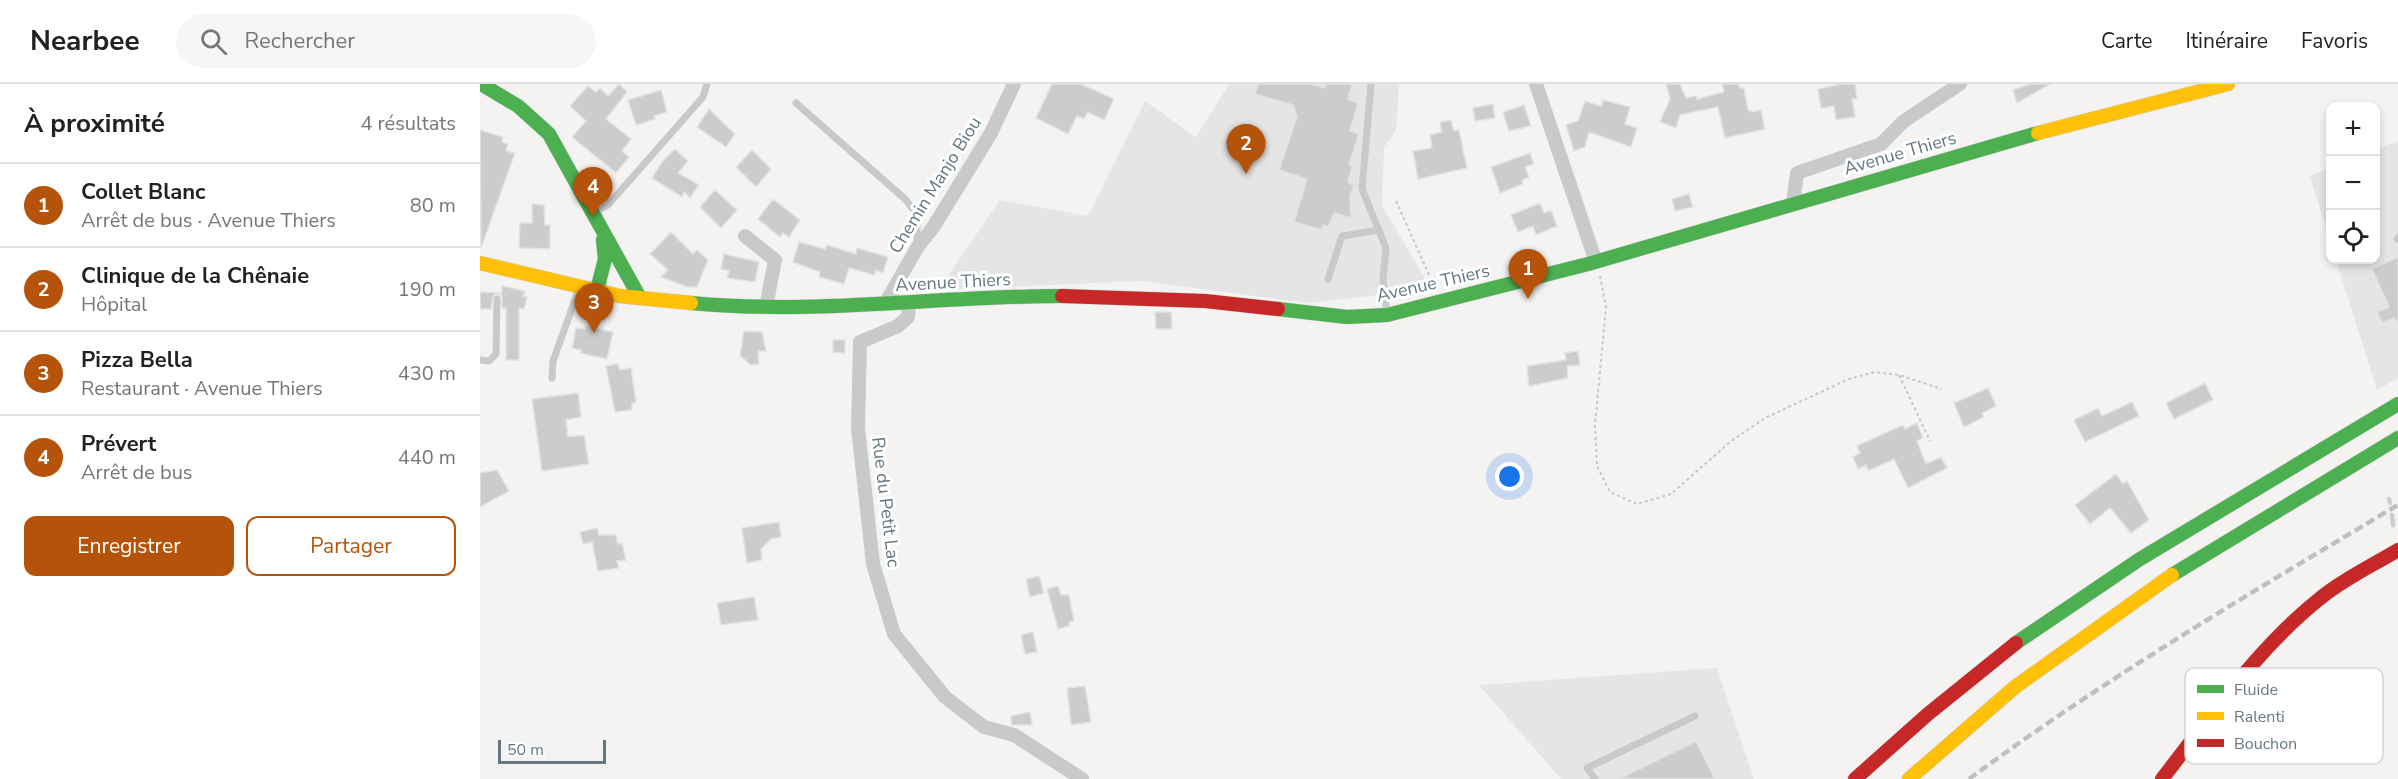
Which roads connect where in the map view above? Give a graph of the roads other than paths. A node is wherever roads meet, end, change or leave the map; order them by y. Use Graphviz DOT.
graph roads {
  1 [pos="481,84"];
  2 [pos="707,84"];
  3 [pos="1014,84"];
  4 [pos="1371,84"];
  5 [pos="1536,84"];
  6 [pos="1960,84"];
  7 [pos="2228,84"];
  8 [pos="796,103"];
  9 [pos="1793,203"];
  10 [pos="591,214"];
  11 [pos="1378,230"];
  12 [pos="603,235"];
  13 [pos="745,236"];
  14 [pos="916,248"];
  15 [pos="1596,262"];
  16 [pos="480,263"];
  17 [pos="1328,279"];
  18 [pos="579,286"];
  19 [pos="597,290"];
  20 [pos="640,298"];
  21 [pos="497,299"];
  22 [pos="885,304"];
  23 [pos="909,304"];
  24 [pos="766,307"];
  25 [pos="1387,315"];
  26 [pos="480,360"];
  27 [pos="552,378"];
  28 [pos="2398,404"];
  29 [pos="2398,438"];
  30 [pos="2398,550"];
  31 [pos="2250,668"];
  32 [pos="1695,716"];
  33 [pos="2185,749"];
  34 [pos="1082,779"];
  35 [pos="1595,779"];
  36 [pos="1855,779"];
  37 [pos="1909,779"];
  38 [pos="2162,779"];
  1 -- 10 [label="main road"];
  2 -- 10 [label="lane"];
  3 -- 14 [label="street, Chemin Manjo Biou"];
  4 -- 11 [label="lane"];
  5 -- 15 [label="street"];
  6 -- 9 [label="street"];
  7 -- 9 [label="main road, Avenue Thiers"];
  8 -- 14 [label="lane"];
  9 -- 15 [label="main road, Avenue Thiers"];
  10 -- 12 [label="main road"];
  11 -- 17 [label="lane"];
  11 -- 25 [label="lane"];
  12 -- 19 [label="main road"];
  12 -- 20 [label="main road"];
  13 -- 24 [label="street"];
  14 -- 22 [label="street, Chemin Manjo Biou"];
  15 -- 25 [label="main road, Avenue Thiers"];
  16 -- 18 [label="main road, Avenue Thiers"];
  18 -- 19 [label="main road, Avenue Thiers"];
  18 -- 27 [label="lane"];
  19 -- 20 [label="main road, Avenue Thiers"];
  20 -- 24 [label="main road, Avenue Thiers"];
  21 -- 26 [label="lane"];
  22 -- 23 [label="main road, Avenue Thiers"];
  22 -- 24 [label="main road, Avenue Thiers"];
  23 -- 25 [label="main road, Avenue Thiers"];
  23 -- 34 [label="street, Rue du Petit Lac"];
  28 -- 36 [label="main road"];
  29 -- 37 [label="main road"];
  30 -- 31 [label="main road"];
  32 -- 35 [label="lane"];
  33 -- 38 [label="main road"];
}
